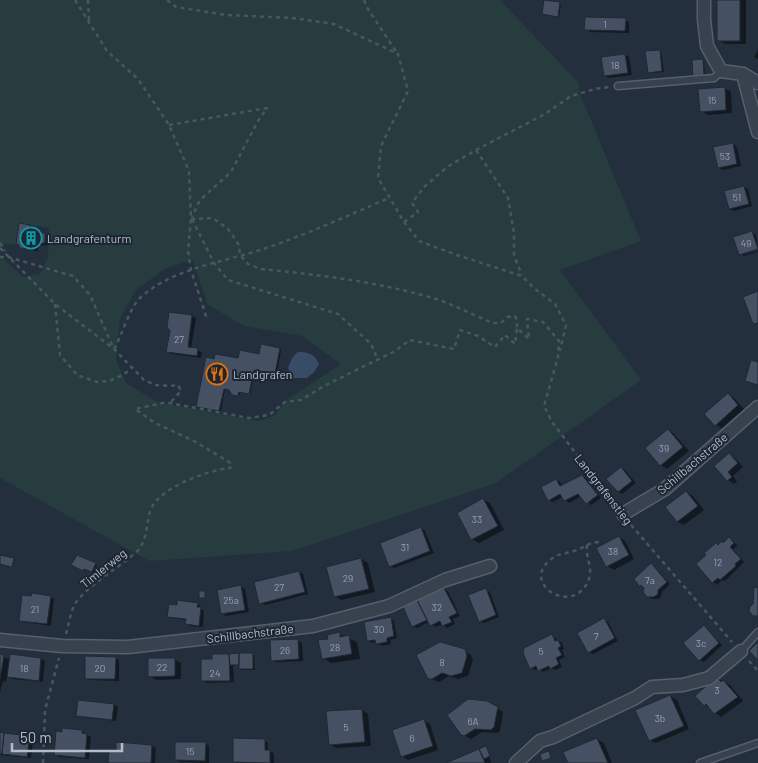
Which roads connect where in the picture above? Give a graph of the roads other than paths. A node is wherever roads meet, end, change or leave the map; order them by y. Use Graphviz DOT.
graph roads {
  1 [pos="704,0"];
  2 [pos="721,71"];
  3 [pos="743,74"];
  4 [pos="758,83"];
  5 [pos="618,86"];
  6 [pos="758,132"];
  7 [pos="758,407"];
  8 [pos="622,514"];
  9 [pos="490,566"];
  10 [pos="758,632"];
  11 [pos="0,640"];
  12 [pos="741,651"];
  13 [pos="758,743"];
  14 [pos="516,763"];
  15 [pos="700,763"];
  1 -- 2 [label="street"];
  2 -- 3 [label="street"];
  2 -- 5 [label="lane"];
  3 -- 4 [label="street"];
  3 -- 6 [label="street"];
  7 -- 8 [label="street, Schillbachstraße"];
  9 -- 11 [label="street, Schillbachstraße"];
  10 -- 12 [label="lane"];
  12 -- 14 [label="street"];
  13 -- 15 [label="lane"];
}
